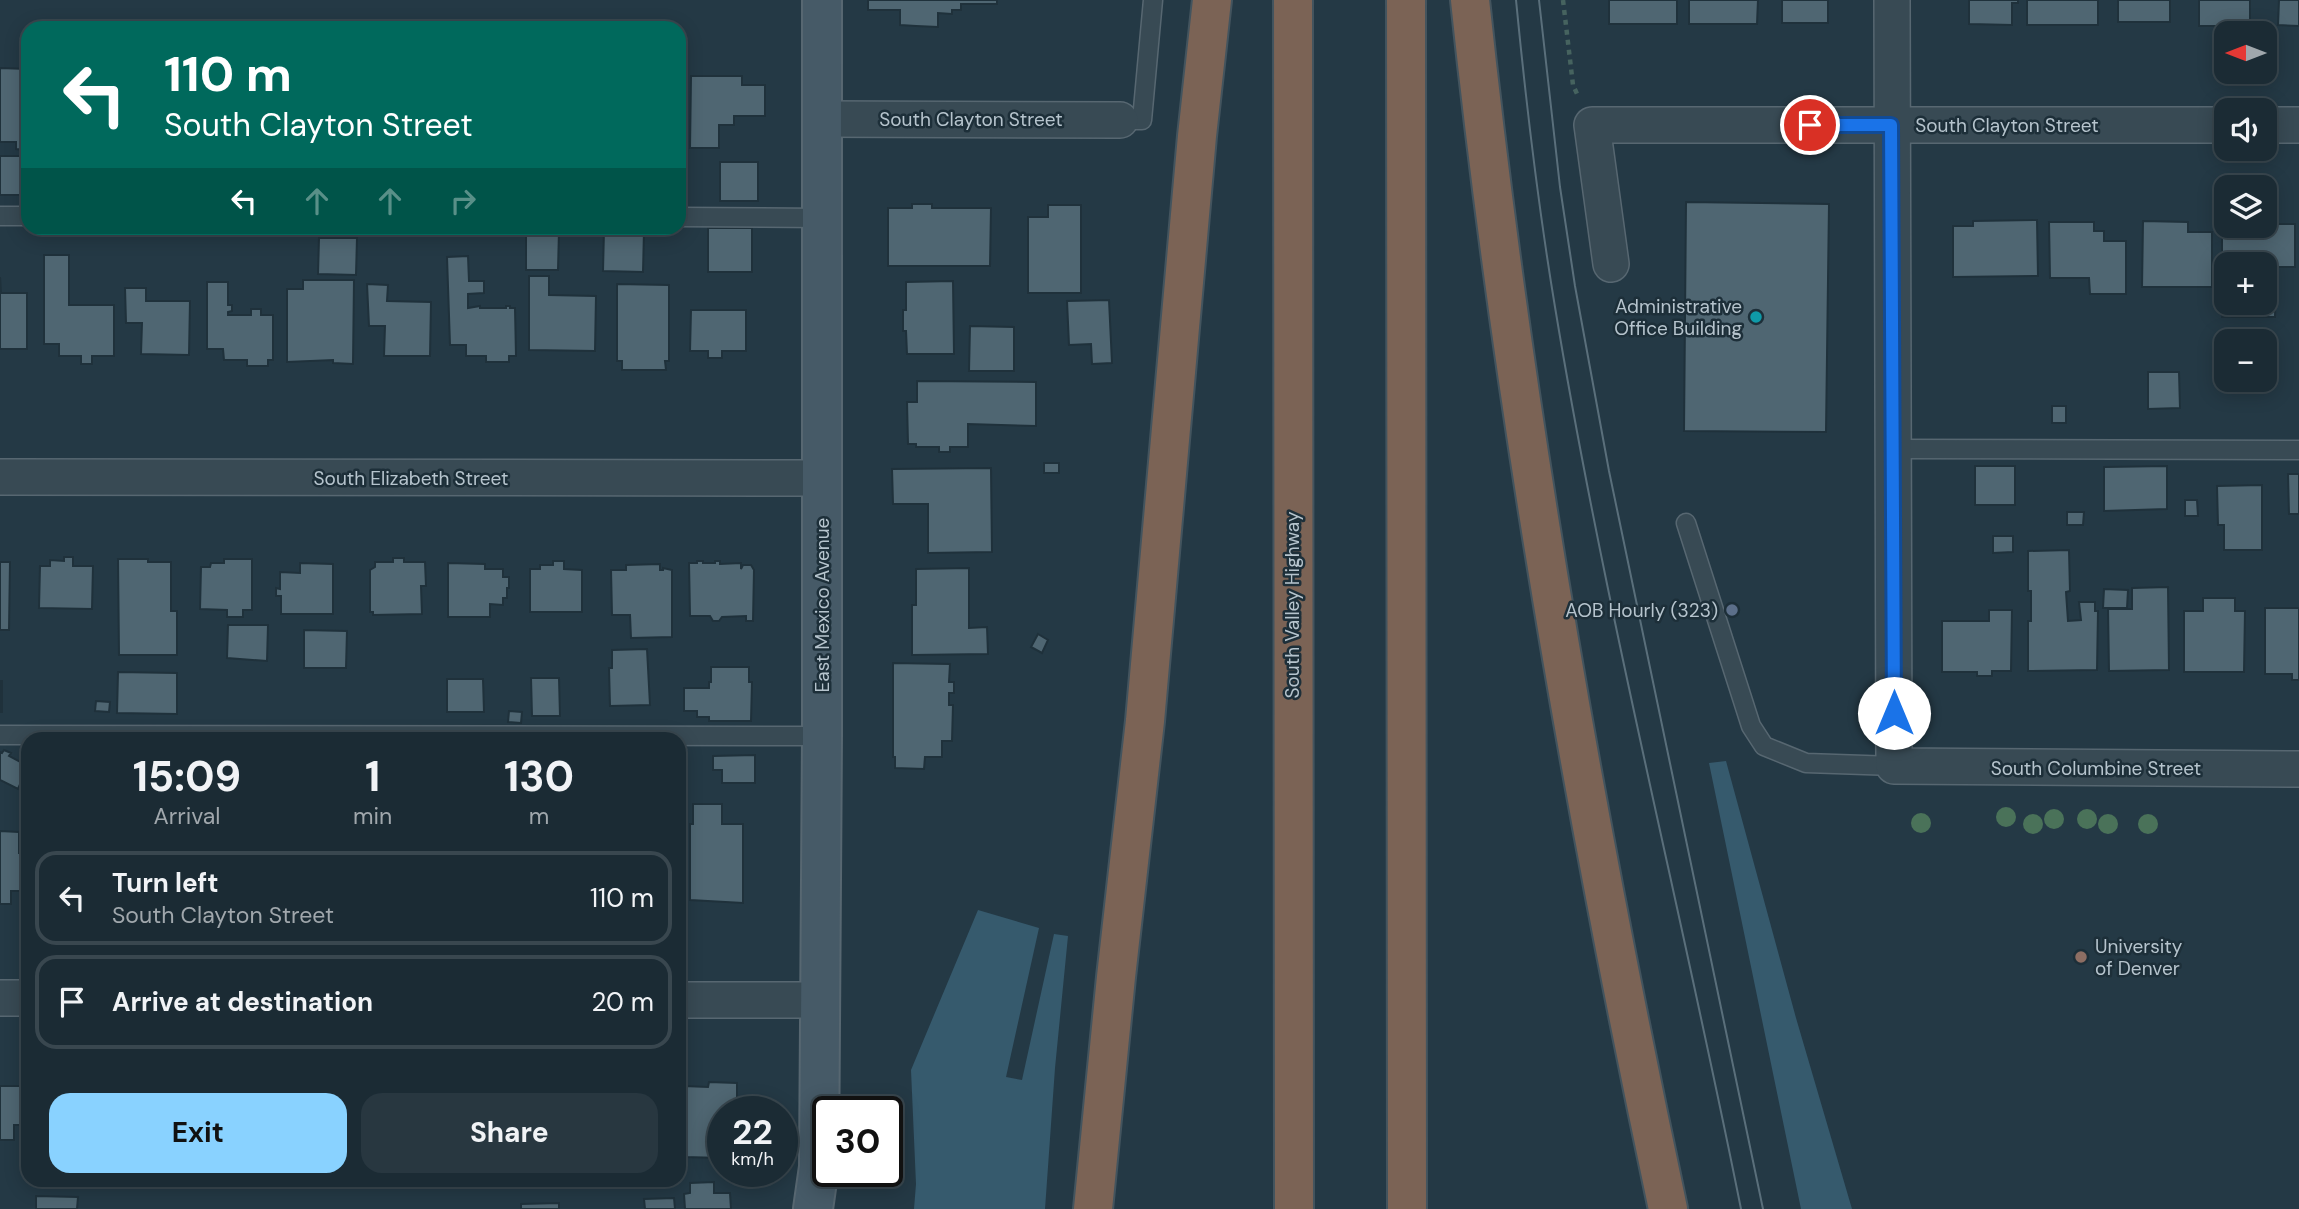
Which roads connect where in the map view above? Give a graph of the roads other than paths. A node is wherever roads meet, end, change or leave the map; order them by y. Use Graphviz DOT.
graph roads {
  1 [pos="822,0"];
  2 [pos="1153,0"];
  3 [pos="1212,0"];
  4 [pos="1293,0"];
  5 [pos="1406,0"];
  6 [pos="1470,0"];
  7 [pos="1892,0"];
  8 [pos="823,119"];
  9 [pos="1120,120"];
  10 [pos="1891,125"];
  11 [pos="2214,125"];
  12 [pos="2277,125"];
  13 [pos="2299,125"];
  14 [pos="0,216"];
  15 [pos="21,216"];
  16 [pos="686,217"];
  17 [pos="822,218"];
  18 [pos="1611,264"];
  19 [pos="1893,449"];
  20 [pos="2299,450"];
  21 [pos="0,477"];
  22 [pos="822,478"];
  23 [pos="1686,523"];
  24 [pos="0,735"];
  25 [pos="21,735"];
  26 [pos="686,736"];
  27 [pos="822,736"];
  28 [pos="1894,766"];
  29 [pos="2299,769"];
  30 [pos="0,998"];
  31 [pos="21,998"];
  32 [pos="686,1000"];
  33 [pos="819,1000"];
  34 [pos="1632,1040"];
  35 [pos="813,1209"];
  36 [pos="1093,1209"];
  37 [pos="1293,1209"];
  38 [pos="1407,1209"];
  39 [pos="1661,1209"];
  40 [pos="1668,1209"];
  1 -- 8 [label="street, East Mexico Avenue"];
  2 -- 9 [label="lane"];
  3 -- 36 [label="highway"];
  4 -- 37 [label="highway, South Valley Highway"];
  5 -- 38 [label="highway"];
  6 -- 34 [label="highway"];
  7 -- 10 [label="street"];
  8 -- 9 [label="street, South Clayton Street"];
  8 -- 17 [label="street, East Mexico Avenue"];
  10 -- 11 [label="street, South Clayton Street"];
  10 -- 18 [label="street, South Clayton Street"];
  10 -- 19 [label="street"];
  12 -- 13 [label="street"];
  14 -- 15 [label="lane"];
  16 -- 17 [label="lane"];
  17 -- 22 [label="street, East Mexico Avenue"];
  19 -- 20 [label="lane"];
  19 -- 28 [label="street"];
  21 -- 22 [label="street, South Elizabeth Street"];
  22 -- 27 [label="street, East Mexico Avenue"];
  23 -- 28 [label="lane"];
  24 -- 25 [label="lane"];
  26 -- 27 [label="lane"];
  27 -- 33 [label="street, East Mexico Avenue"];
  28 -- 29 [label="street, South Columbine Street"];
  30 -- 31 [label="street"];
  32 -- 33 [label="street"];
  33 -- 35 [label="street, East Mexico Avenue"];
  34 -- 39 [label="highway"];
  34 -- 40 [label="highway"];
}
